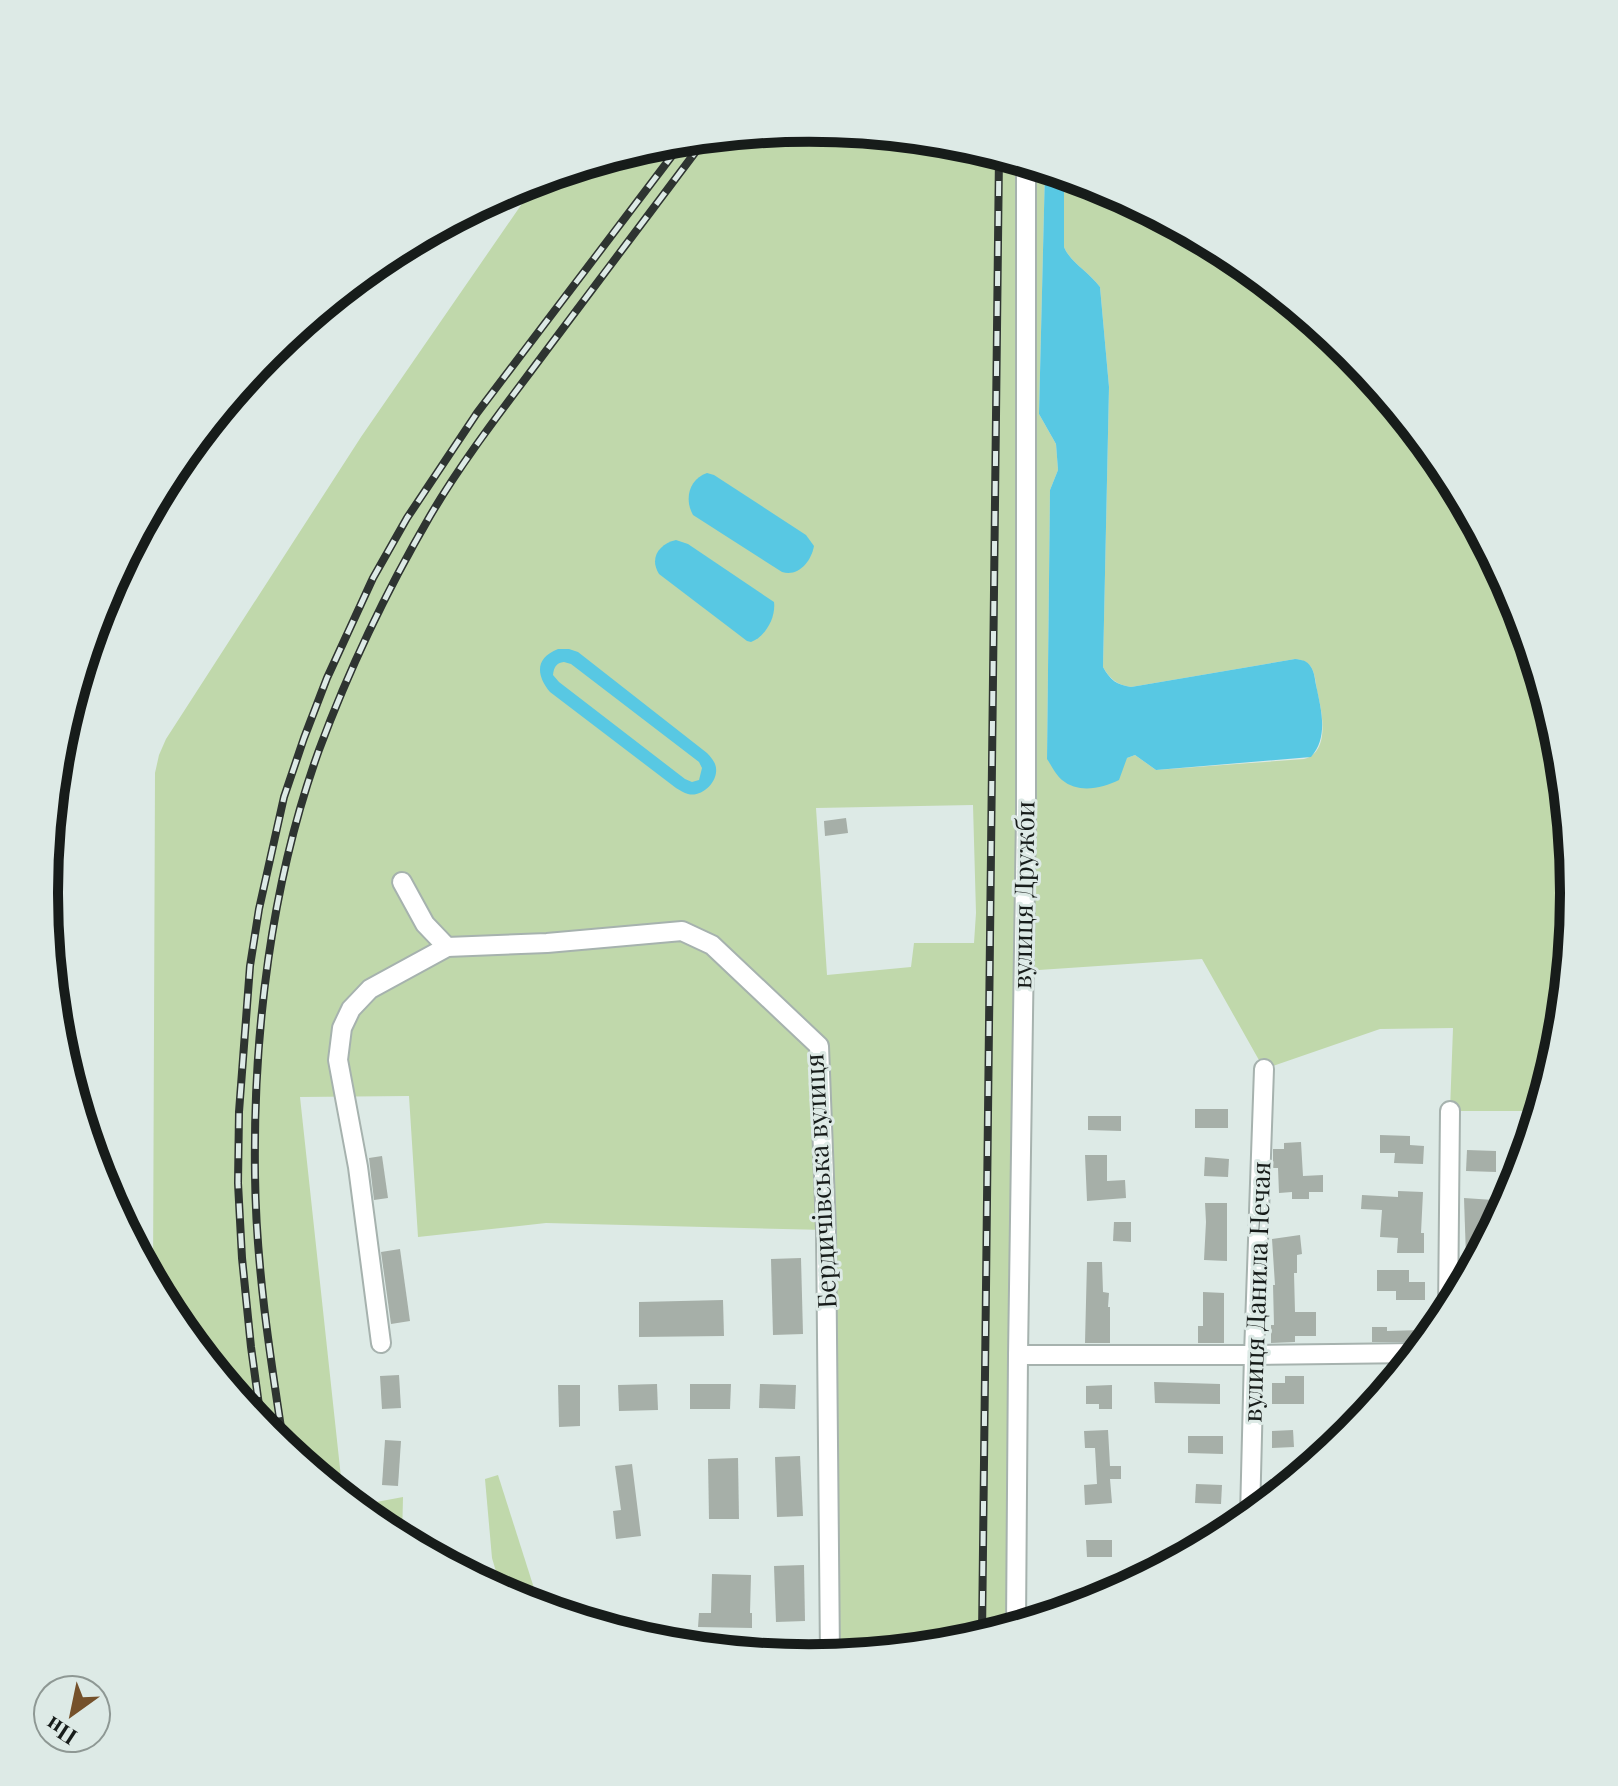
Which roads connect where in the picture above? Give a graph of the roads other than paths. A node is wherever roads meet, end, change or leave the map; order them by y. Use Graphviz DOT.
graph roads {
  1 [pos="1026,175"];
  2 [pos="402,882"];
  3 [pos="447,947"];
  4 [pos="1264,1069"];
  5 [pos="1450,1111"];
  6 [pos="1448,1286"];
  7 [pos="381,1343"];
  8 [pos="1402,1353"];
  9 [pos="1018,1355"];
  10 [pos="1254,1355"];
  11 [pos="1250,1500"];
  12 [pos="1016,1614"];
  13 [pos="830,1643"];
  1 -- 9 [label="street, вулиця Дружби"];
  2 -- 3 [label="street"];
  3 -- 7 [label="street, Бердичівська вулиця"];
  3 -- 13 [label="street, Бердичівська вулиця"];
  4 -- 10 [label="street, вулиця Данила Нечая"];
  5 -- 6 [label="street"];
  8 -- 10 [label="street"];
  9 -- 10 [label="street"];
  9 -- 12 [label="street, вулиця Дружби"];
  10 -- 11 [label="street, вулиця Данила Нечая"];
}
